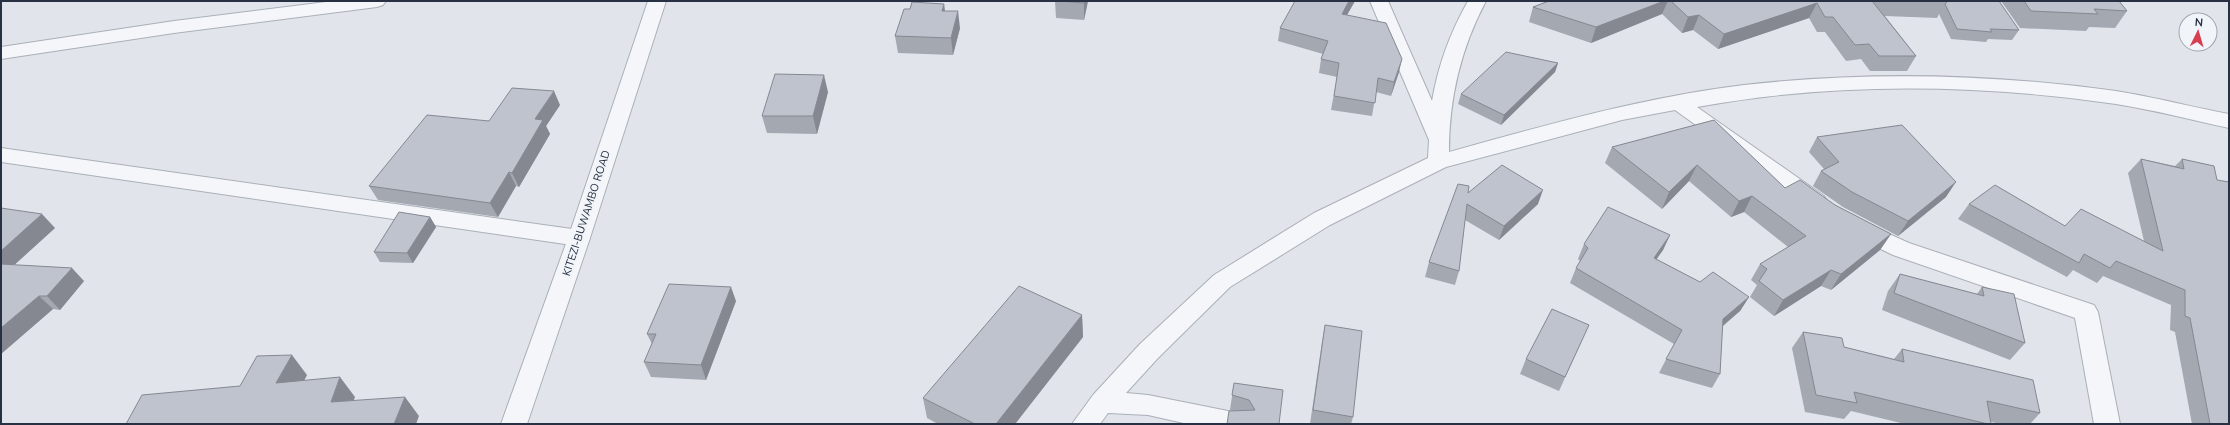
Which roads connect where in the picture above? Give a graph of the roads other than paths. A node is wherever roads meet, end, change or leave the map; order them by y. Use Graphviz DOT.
graph roads {
  1 [pos="377,1"];
  2 [pos="657,1"];
  3 [pos="1379,1"];
  4 [pos="1477,1"];
  5 [pos="1,53"];
  6 [pos="1678,103"];
  7 [pos="2229,120"];
  8 [pos="1438,139"];
  9 [pos="1,155"];
  10 [pos="1439,162"];
  11 [pos="579,238"];
  12 [pos="1102,402"];
  13 [pos="514,424"];
  14 [pos="1085,424"];
  15 [pos="1238,424"];
  16 [pos="2108,424"];
  1 -- 5 [label="street"];
  2 -- 11 [label="street, KITEZI-BUWAMBO ROAD"];
  3 -- 8 [label="street"];
  4 -- 8 [label="street"];
  6 -- 7 [label="street"];
  6 -- 10 [label="street"];
  6 -- 16 [label="street"];
  8 -- 10 [label="street"];
  9 -- 11 [label="street"];
  10 -- 12 [label="street"];
  11 -- 13 [label="street, KITEZI-BUWAMBO ROAD"];
  12 -- 14 [label="street"];
  12 -- 15 [label="street"];
}
